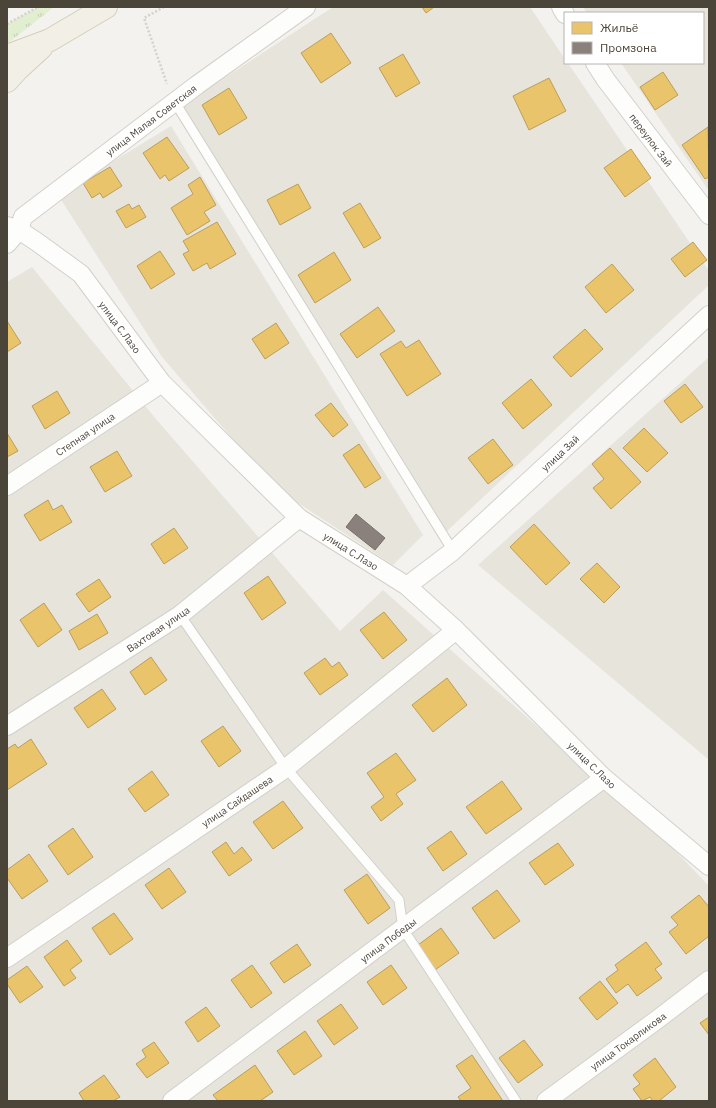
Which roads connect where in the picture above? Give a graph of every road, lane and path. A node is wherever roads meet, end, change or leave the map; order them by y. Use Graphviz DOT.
graph roads {
  1 [pos="38,7"];
  2 [pos="106,7"];
  3 [pos="164,7"];
  4 [pos="306,7"];
  5 [pos="7,24"];
  6 [pos="50,40"];
  7 [pos="7,56"];
  8 [pos="596,64"];
  9 [pos="7,81"];
  10 [pos="173,99"];
  11 [pos="709,215"];
  12 [pos="13,228"];
  13 [pos="7,244"];
  14 [pos="709,315"];
  15 [pos="162,383"];
  16 [pos="7,486"];
  17 [pos="299,518"];
  18 [pos="453,551"];
  19 [pos="407,586"];
  20 [pos="180,615"];
  21 [pos="456,630"];
  22 [pos="7,726"];
  23 [pos="286,768"];
  24 [pos="604,778"];
  25 [pos="709,866"];
  26 [pos="403,929"];
  27 [pos="7,958"];
  28 [pos="709,980"];
  29 [pos="172,1101"];
  30 [pos="516,1101"];
  31 [pos="546,1101"];
  1 -- 5 [label="path"];
  2 -- 6 [label="main road"];
  3 -- 10 [label="path"];
  4 -- 10 [label="street, улица Малая Советская"];
  6 -- 7 [label="main road"];
  6 -- 9 [label="main road"];
  8 -- 11 [label="street, переулок Зай"];
  10 -- 12 [label="street, улица Малая Советская"];
  10 -- 18 [label="lane"];
  12 -- 13 [label="street, улица Малая Советская"];
  12 -- 15 [label="street, улица С.Лазо"];
  14 -- 18 [label="street, улица Зай"];
  15 -- 16 [label="street, Степная улица"];
  15 -- 17 [label="street, улица С.Лазо"];
  17 -- 19 [label="street, улица С.Лазо"];
  17 -- 20 [label="street, Вахтовая улица"];
  18 -- 19 [label="street, улица Зай"];
  19 -- 21 [label="street, улица С.Лазо"];
  20 -- 22 [label="street, Вахтовая улица"];
  20 -- 23 [label="lane"];
  21 -- 23 [label="street, улица Сайдашева"];
  21 -- 24 [label="street, улица С.Лазо"];
  23 -- 26 [label="lane"];
  23 -- 27 [label="street, улица Сайдашева"];
  24 -- 25 [label="street, улица С.Лазо"];
  24 -- 26 [label="street, улица Победы"];
  26 -- 29 [label="street, улица Победы"];
  26 -- 30 [label="lane"];
  28 -- 31 [label="street, улица Токарликова"];
}
